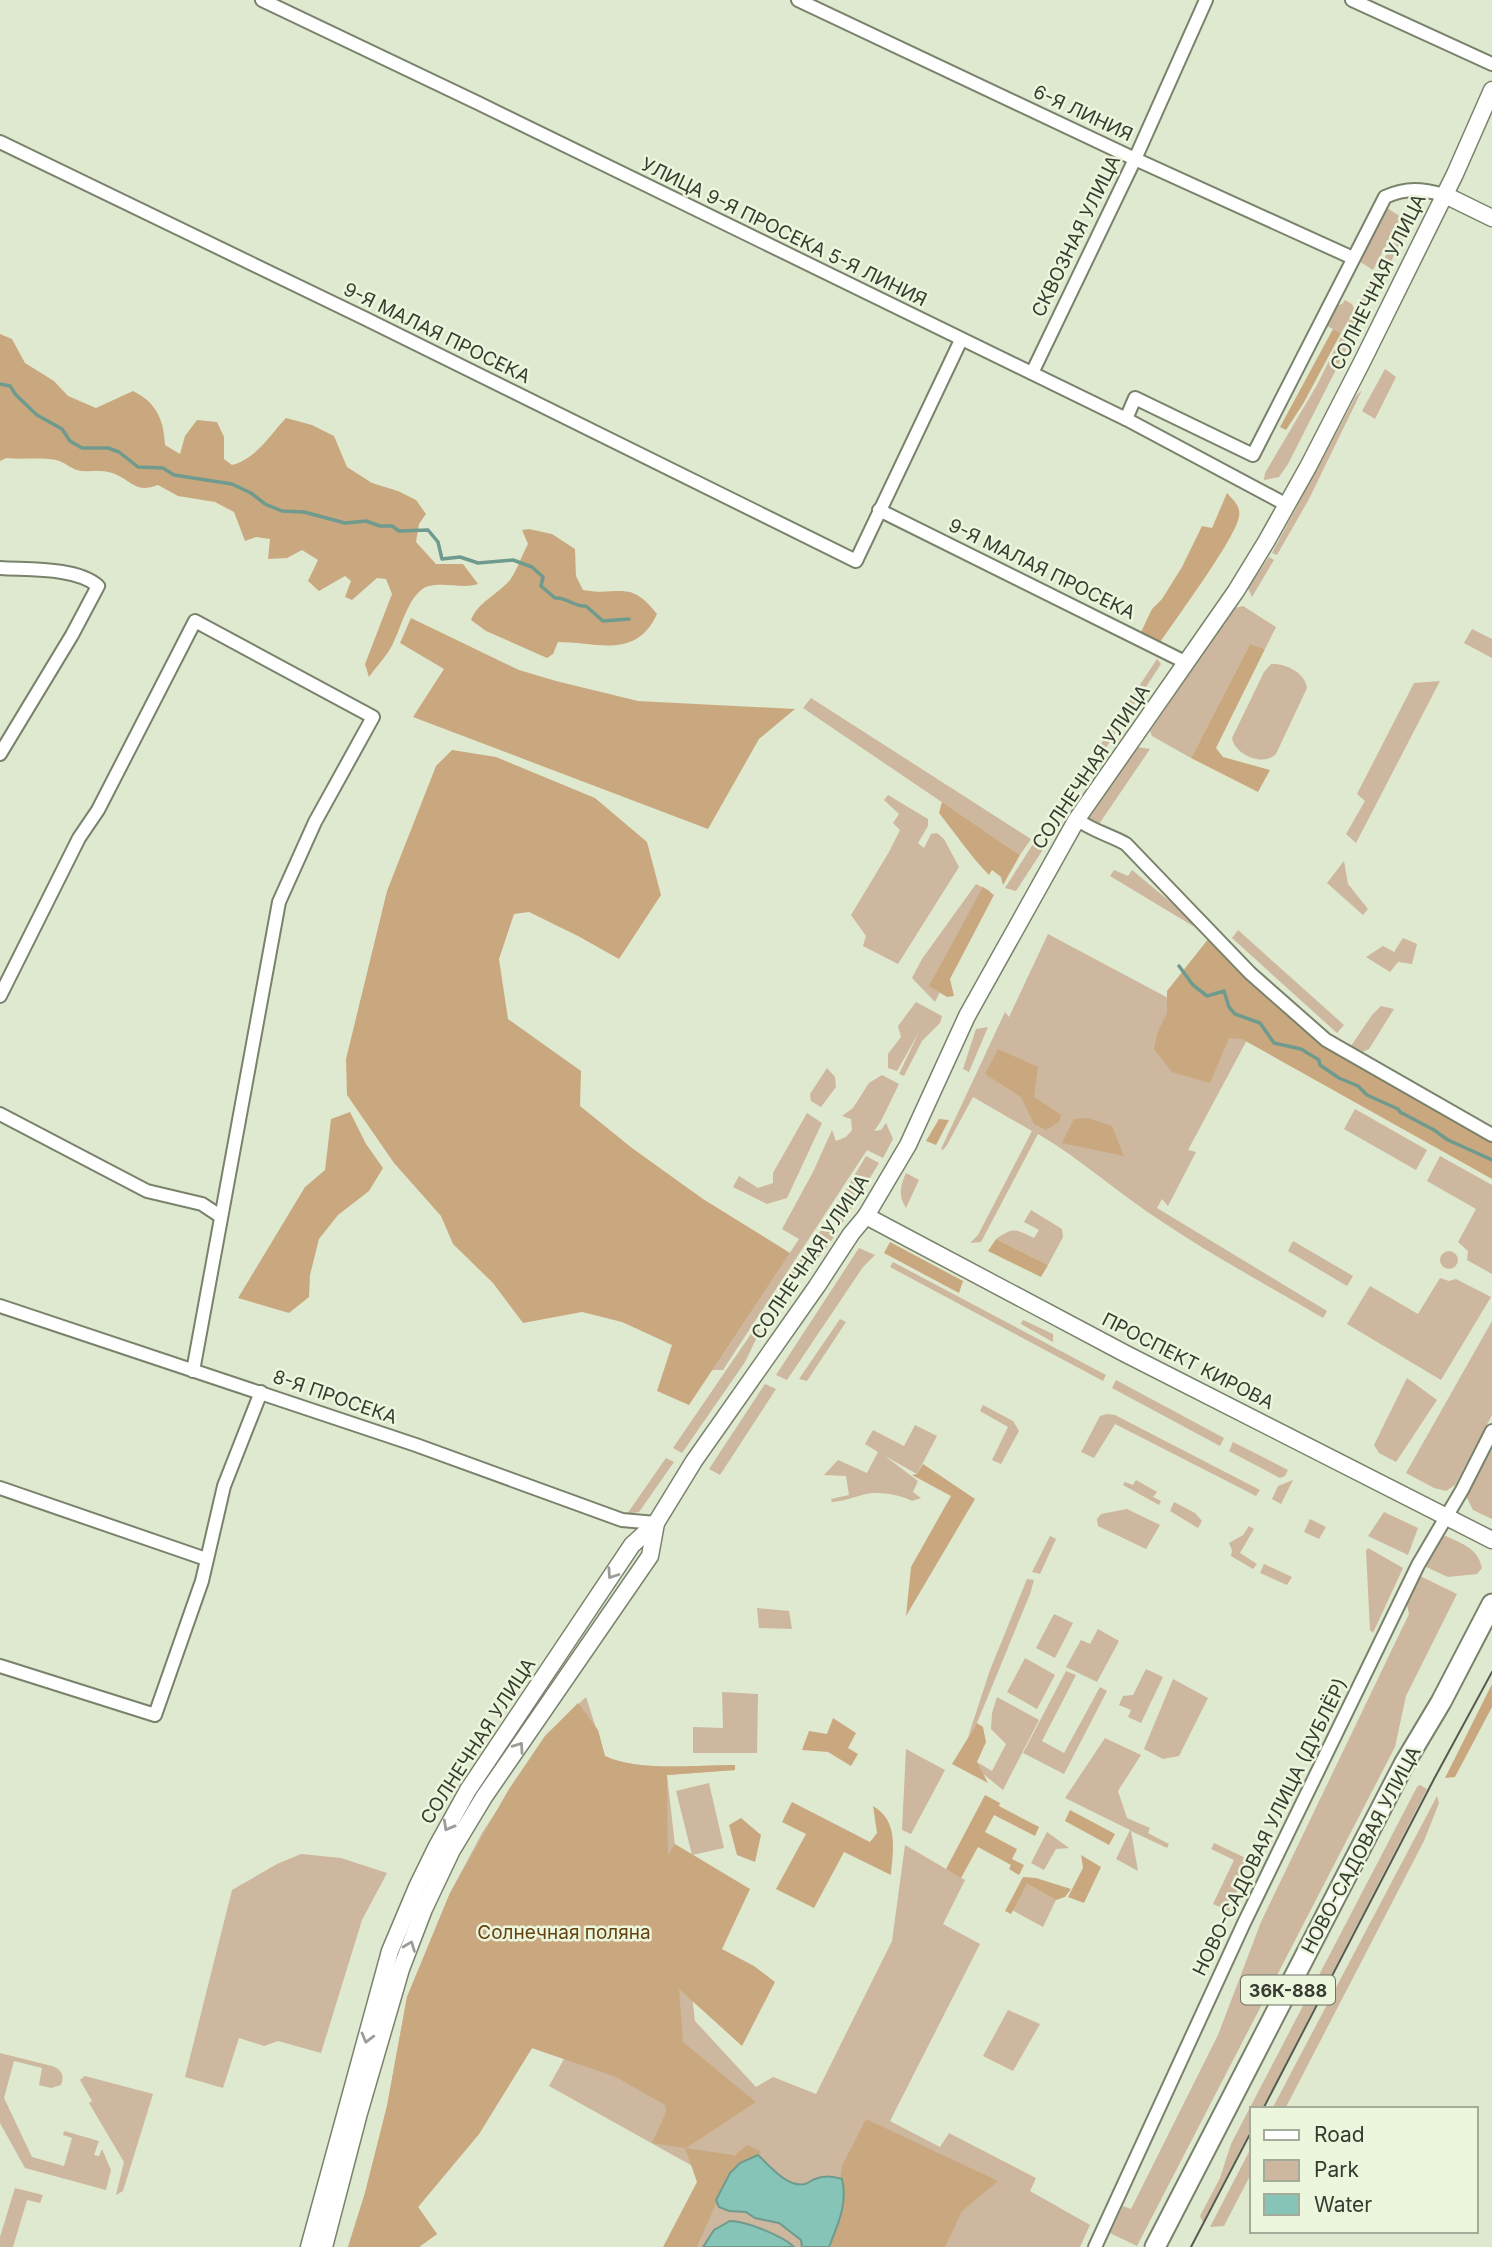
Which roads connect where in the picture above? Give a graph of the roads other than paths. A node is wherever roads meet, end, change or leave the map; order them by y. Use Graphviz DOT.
graph roads {
  1 [pos="262,0"];
  2 [pos="798,0"];
  3 [pos="1206,0"];
  4 [pos="1352,0"];
  5 [pos="1492,64"];
  6 [pos="1492,90"];
  7 [pos="0,142"];
  8 [pos="1135,159"];
  9 [pos="1445,195"];
  10 [pos="1492,218"];
  11 [pos="1353,258"];
  12 [pos="961,340"];
  13 [pos="1032,373"];
  14 [pos="1126,419"];
  15 [pos="1204,431"];
  16 [pos="1193,455"];
  17 [pos="1286,505"];
  18 [pos="879,510"];
  19 [pos="0,568"];
  20 [pos="1187,663"];
  21 [pos="0,754"];
  22 [pos="1077,820"];
  23 [pos="0,996"];
  24 [pos="0,1114"];
  25 [pos="1492,1135"];
  26 [pos="220,1216"];
  27 [pos="866,1216"];
  28 [pos="0,1306"];
  29 [pos="193,1371"];
  30 [pos="261,1392"];
  31 [pos="1492,1431"];
  32 [pos="0,1488"];
  33 [pos="1446,1516"];
  34 [pos="656,1523"];
  35 [pos="1492,1540"];
  36 [pos="206,1559"];
  37 [pos="1492,1604"];
  38 [pos="0,1667"];
  39 [pos="309,2247"];
  40 [pos="324,2247"];
  41 [pos="1095,2247"];
  42 [pos="1155,2247"];
  1 -- 12 [label="street, УЛИЦА 9-Я ПРОСЕКА 5-Я ЛИНИЯ"];
  2 -- 8 [label="street, 6-Я ЛИНИЯ"];
  3 -- 8 [label="street, СКВОЗНАЯ УЛИЦА"];
  4 -- 5 [label="street"];
  6 -- 9 [label="main road, СОЛНЕЧНАЯ УЛИЦА"];
  7 -- 18 [label="street, 9-Я МАЛАЯ ПРОСЕКА"];
  8 -- 11 [label="street, 6-Я ЛИНИЯ"];
  8 -- 13 [label="street, СКВОЗНАЯ УЛИЦА"];
  9 -- 10 [label="main road"];
  9 -- 11 [label="street"];
  9 -- 17 [label="main road, СОЛНЕЧНАЯ УЛИЦА"];
  11 -- 15 [label="street"];
  12 -- 13 [label="street, УЛИЦА 9-Я ПРОСЕКА 5-Я ЛИНИЯ"];
  12 -- 18 [label="street"];
  13 -- 14 [label="street, УЛИЦА 9-Я ПРОСЕКА 5-Я ЛИНИЯ"];
  14 -- 15 [label="street"];
  14 -- 16 [label="street, УЛИЦА 9-Я ПРОСЕКА 5-Я ЛИНИЯ"];
  15 -- 16 [label="street"];
  16 -- 17 [label="street, УЛИЦА 9-Я ПРОСЕКА 5-Я ЛИНИЯ"];
  17 -- 20 [label="main road, СОЛНЕЧНАЯ УЛИЦА"];
  18 -- 20 [label="street, 9-Я МАЛАЯ ПРОСЕКА"];
  19 -- 21 [label="street"];
  20 -- 22 [label="main road, СОЛНЕЧНАЯ УЛИЦА"];
  22 -- 25 [label="street"];
  22 -- 27 [label="main road, СОЛНЕЧНАЯ УЛИЦА"];
  23 -- 26 [label="street"];
  24 -- 26 [label="street"];
  26 -- 29 [label="street"];
  27 -- 33 [label="main road, ПРОСПЕКТ КИРОВА"];
  27 -- 34 [label="main road, СОЛНЕЧНАЯ УЛИЦА"];
  28 -- 29 [label="street, 8-Я ПРОСЕКА"];
  29 -- 30 [label="street, 8-Я ПРОСЕКА"];
  30 -- 34 [label="street, 8-Я ПРОСЕКА"];
  30 -- 36 [label="street"];
  31 -- 33 [label="street, НОВО-САДОВАЯ УЛИЦА (ДУБЛЁР)"];
  32 -- 36 [label="street"];
  33 -- 35 [label="main road, ПРОСПЕКТ КИРОВА"];
  33 -- 41 [label="street, НОВО-САДОВАЯ УЛИЦА (ДУБЛЁР)"];
  34 -- 39 [label="main road, СОЛНЕЧНАЯ УЛИЦА, one-way"];
  40 -- 34 [label="main road, СОЛНЕЧНАЯ УЛИЦА, one-way"];
  36 -- 38 [label="street"];
  37 -- 42 [label="main road, НОВО-САДОВАЯ УЛИЦА / 36К-888"];
}
